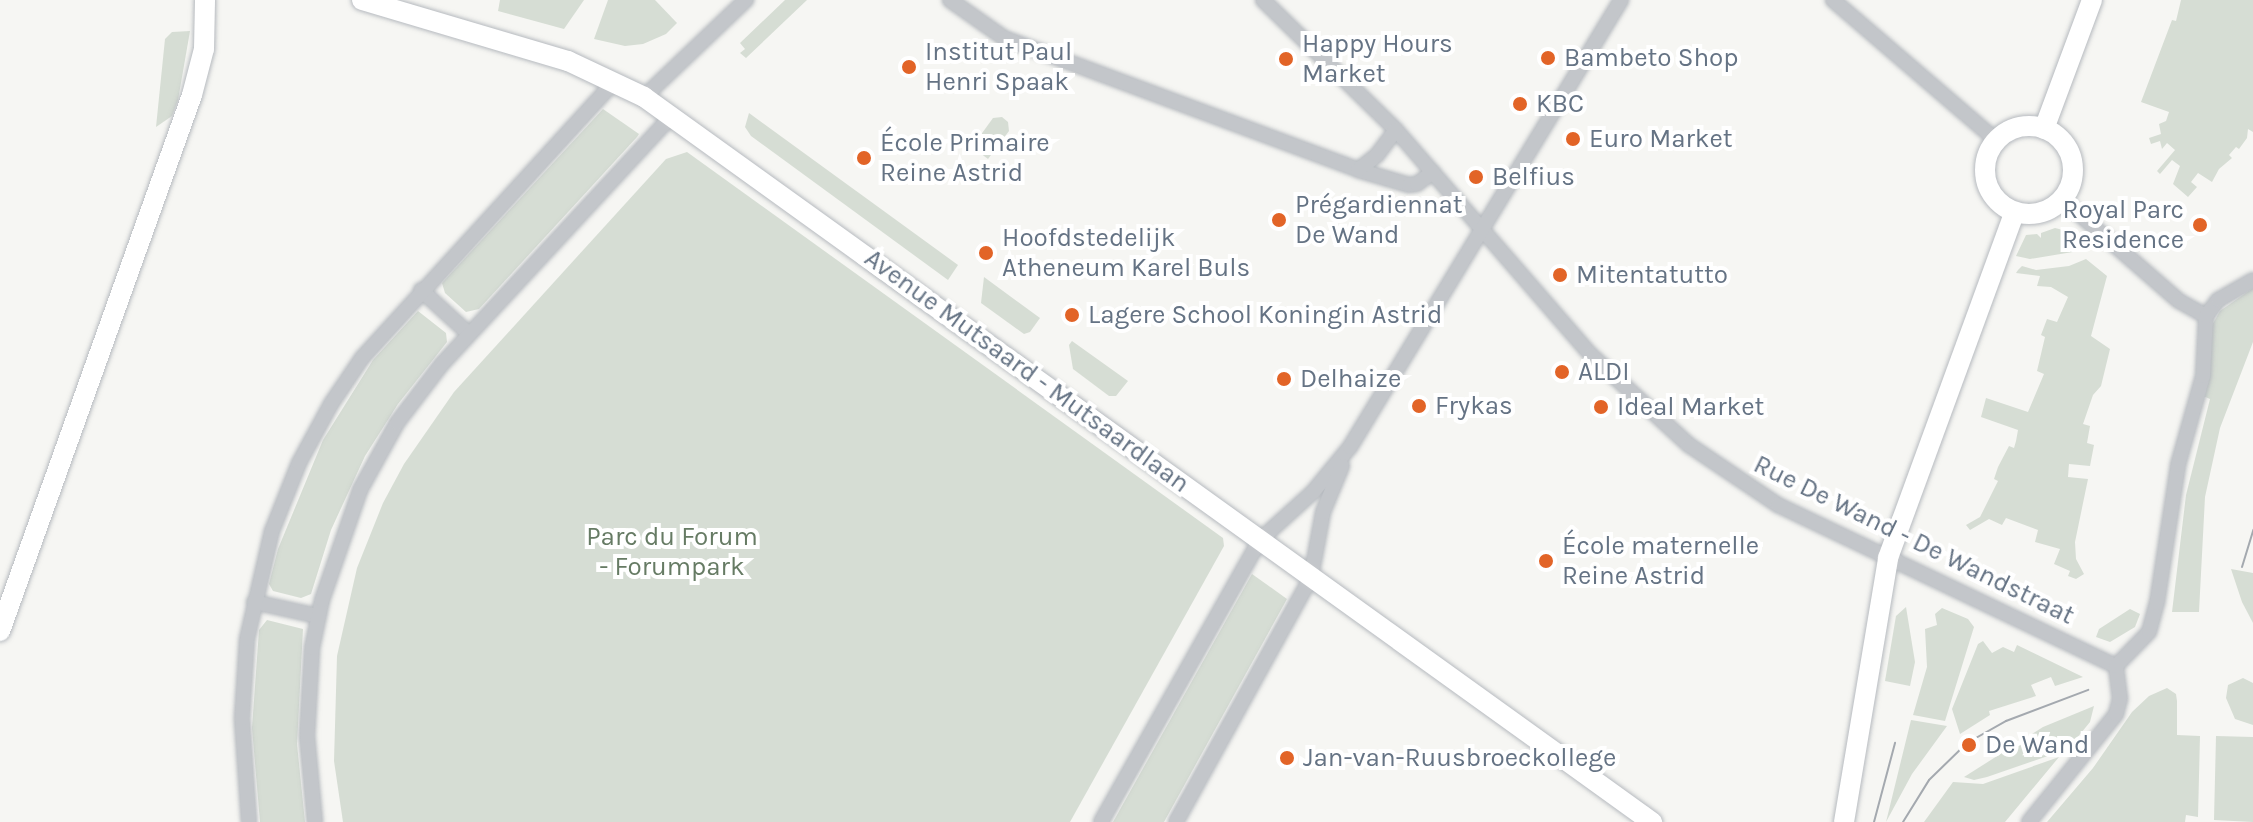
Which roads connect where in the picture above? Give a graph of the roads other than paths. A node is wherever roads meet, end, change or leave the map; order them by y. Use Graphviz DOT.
graph roads {
  1 [pos="205,0"];
  2 [pos="362,0"];
  3 [pos="746,0"];
  4 [pos="950,0"];
  5 [pos="1263,0"];
  6 [pos="1621,0"];
  7 [pos="1833,0"];
  8 [pos="2092,0"];
  9 [pos="615,81"];
  10 [pos="644,97"];
  11 [pos="672,116"];
  12 [pos="2044,129"];
  13 [pos="1396,130"];
  14 [pos="1996,140"];
  15 [pos="1358,170"];
  16 [pos="1433,172"];
  17 [pos="2062,199"];
  18 [pos="2014,213"];
  19 [pos="1482,228"];
  20 [pos="2253,280"];
  21 [pos="421,290"];
  22 [pos="2206,316"];
  23 [pos="469,334"];
  24 [pos="1350,447"];
  25 [pos="1260,540"];
  26 [pos="1888,558"];
  27 [pos="1311,577"];
  28 [pos="254,602"];
  29 [pos="318,616"];
  30 [pos="0,631"];
  31 [pos="2116,666"];
  32 [pos="249,822"];
  33 [pos="315,822"];
  34 [pos="1101,822"];
  35 [pos="1176,822"];
  36 [pos="1652,822"];
  37 [pos="1844,822"];
  38 [pos="2029,822"];
  1 -- 30 [label="street"];
  2 -- 9 [label="street, Avenue Mutsaard - Mutsaardlaan"];
  3 -- 10 [label="street"];
  4 -- 15 [label="street"];
  5 -- 13 [label="street, Rue De Wand - De Wandstraat"];
  6 -- 19 [label="street"];
  7 -- 14 [label="street"];
  8 -- 12 [label="street"];
  9 -- 10 [label="street, Avenue Mutsaard - Mutsaardlaan"];
  9 -- 21 [label="street"];
  10 -- 11 [label="street, Avenue Mutsaard - Mutsaardlaan"];
  11 -- 23 [label="street"];
  11 -- 25 [label="street, Avenue Mutsaard - Mutsaardlaan"];
  12 -- 14 [label="street"];
  12 -- 17 [label="street"];
  13 -- 15 [label="street"];
  13 -- 16 [label="street, Rue De Wand - De Wandstraat"];
  14 -- 18 [label="street"];
  15 -- 16 [label="street"];
  16 -- 19 [label="street, Rue De Wand - De Wandstraat"];
  17 -- 18 [label="street"];
  17 -- 22 [label="street"];
  18 -- 26 [label="street"];
  19 -- 24 [label="street"];
  19 -- 26 [label="street, Rue De Wand - De Wandstraat"];
  20 -- 22 [label="street"];
  21 -- 23 [label="street"];
  21 -- 28 [label="street"];
  22 -- 31 [label="street"];
  23 -- 29 [label="street"];
  24 -- 25 [label="street"];
  24 -- 27 [label="street"];
  25 -- 27 [label="street, Avenue Mutsaard - Mutsaardlaan"];
  25 -- 34 [label="street"];
  26 -- 31 [label="street, Rue De Wand - De Wandstraat"];
  26 -- 37 [label="street"];
  27 -- 35 [label="street"];
  27 -- 36 [label="street, Avenue Mutsaard - Mutsaardlaan"];
  28 -- 29 [label="street"];
  28 -- 32 [label="street"];
  29 -- 33 [label="street"];
  31 -- 38 [label="street"];
}
